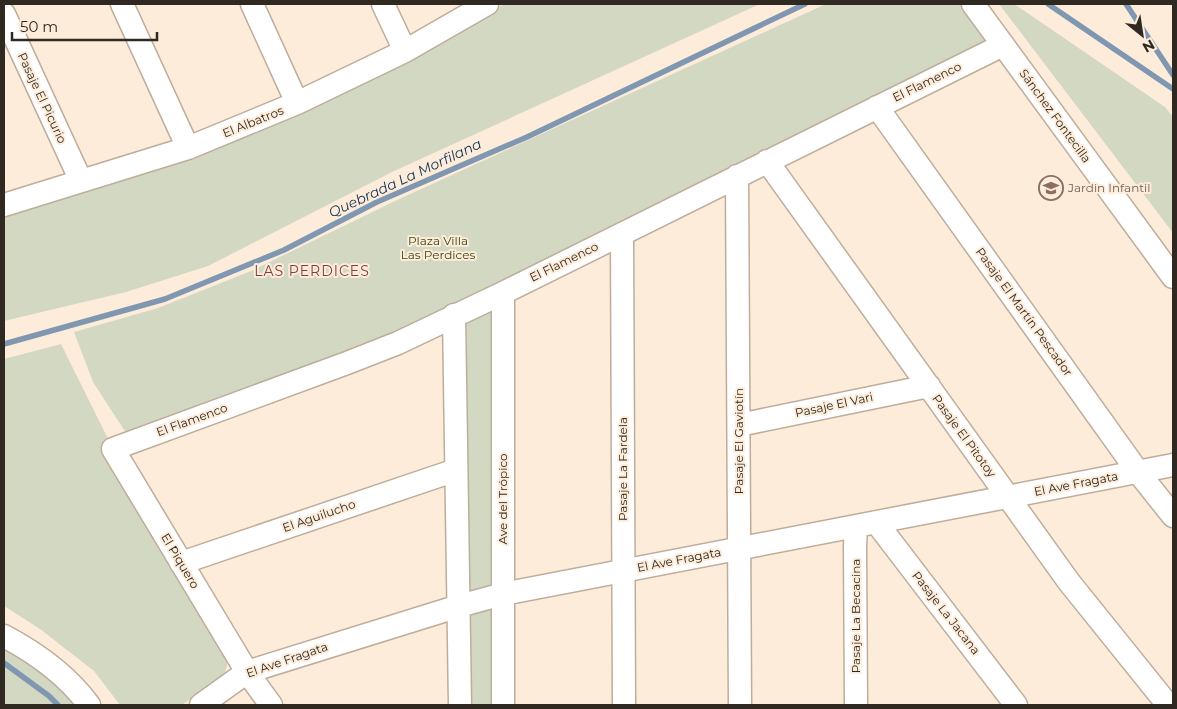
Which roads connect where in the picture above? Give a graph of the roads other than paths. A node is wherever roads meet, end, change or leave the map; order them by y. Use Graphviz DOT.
graph roads {
  1 [pos="122,4"];
  2 [pos="252,4"];
  3 [pos="383,4"];
  4 [pos="487,4"];
  5 [pos="973,4"];
  6 [pos="462,11"];
  7 [pos="4,14"];
  8 [pos="1003,45"];
  9 [pos="405,51"];
  10 [pos="297,103"];
  11 [pos="876,107"];
  12 [pos="188,148"];
  13 [pos="767,161"];
  14 [pos="737,176"];
  15 [pos="80,181"];
  16 [pos="4,205"];
  17 [pos="622,234"];
  18 [pos="1173,277"];
  19 [pos="502,293"];
  20 [pos="454,315"];
  21 [pos="928,386"];
  22 [pos="739,425"];
  23 [pos="113,450"];
  24 [pos="1173,465"];
  25 [pos="456,470"];
  26 [pos="1138,472"];
  27 [pos="1008,497"];
  28 [pos="1173,516"];
  29 [pos="866,524"];
  30 [pos="740,548"];
  31 [pos="181,562"];
  32 [pos="624,570"];
  33 [pos="503,594"];
  34 [pos="458,606"];
  35 [pos="4,636"];
  36 [pos="247,672"];
  37 [pos="89,705"];
  38 [pos="201,705"];
  39 [pos="270,705"];
  40 [pos="460,705"];
  41 [pos="503,705"];
  42 [pos="624,705"];
  43 [pos="740,705"];
  44 [pos="856,705"];
  45 [pos="1016,705"];
  46 [pos="1168,705"];
  1 -- 12 [label="street"];
  2 -- 10 [label="street"];
  3 -- 9 [label="street"];
  4 -- 6 [label="street, El Albatros"];
  5 -- 8 [label="street, Sánchez Fontecilla"];
  6 -- 9 [label="street, El Albatros"];
  7 -- 15 [label="street, Pasaje El Picurio"];
  8 -- 11 [label="street, El Flamenco"];
  8 -- 18 [label="street, Sánchez Fontecilla"];
  9 -- 10 [label="street, El Albatros"];
  10 -- 12 [label="street, El Albatros"];
  11 -- 13 [label="street, El Flamenco"];
  11 -- 26 [label="street, Pasaje El Martín Pescador"];
  12 -- 15 [label="street, El Albatros"];
  13 -- 14 [label="street, El Flamenco"];
  13 -- 21 [label="street, Pasaje El Pitotoy"];
  14 -- 17 [label="street, El Flamenco"];
  14 -- 22 [label="street, Pasaje El Gaviotín"];
  15 -- 16 [label="street, El Albatros"];
  17 -- 19 [label="street, El Flamenco"];
  17 -- 32 [label="street, Pasaje La Fardela"];
  19 -- 20 [label="street, El Flamenco"];
  19 -- 33 [label="street, Ave del Trópico"];
  20 -- 23 [label="street, El Flamenco"];
  20 -- 25 [label="street"];
  21 -- 22 [label="street, Pasaje El Vari"];
  21 -- 27 [label="street, Pasaje El Pitotoy"];
  22 -- 30 [label="street, Pasaje El Gaviotín"];
  23 -- 31 [label="street, El Piquero"];
  24 -- 26 [label="street, El Ave Fragata"];
  25 -- 31 [label="street, El Aguilucho"];
  25 -- 34 [label="street"];
  26 -- 27 [label="street, El Ave Fragata"];
  26 -- 28 [label="street, Pasaje El Martín Pescador"];
  27 -- 29 [label="street, El Ave Fragata"];
  27 -- 46 [label="street, Pasaje El Pitotoy"];
  29 -- 30 [label="street, El Ave Fragata"];
  29 -- 44 [label="street, Pasaje La Becacina"];
  29 -- 45 [label="street, Pasaje La Jacana"];
  30 -- 32 [label="street, El Ave Fragata"];
  30 -- 43 [label="street, Pasaje El Gaviotín"];
  31 -- 36 [label="street, El Piquero"];
  32 -- 33 [label="street, El Ave Fragata"];
  32 -- 42 [label="street, Pasaje La Fardela"];
  33 -- 34 [label="street, El Ave Fragata"];
  33 -- 41 [label="street, Ave del Trópico"];
  34 -- 36 [label="street, El Ave Fragata"];
  34 -- 40 [label="street"];
  35 -- 37 [label="street"];
  36 -- 38 [label="street, El Ave Fragata"];
  36 -- 39 [label="street, El Piquero"];
}
